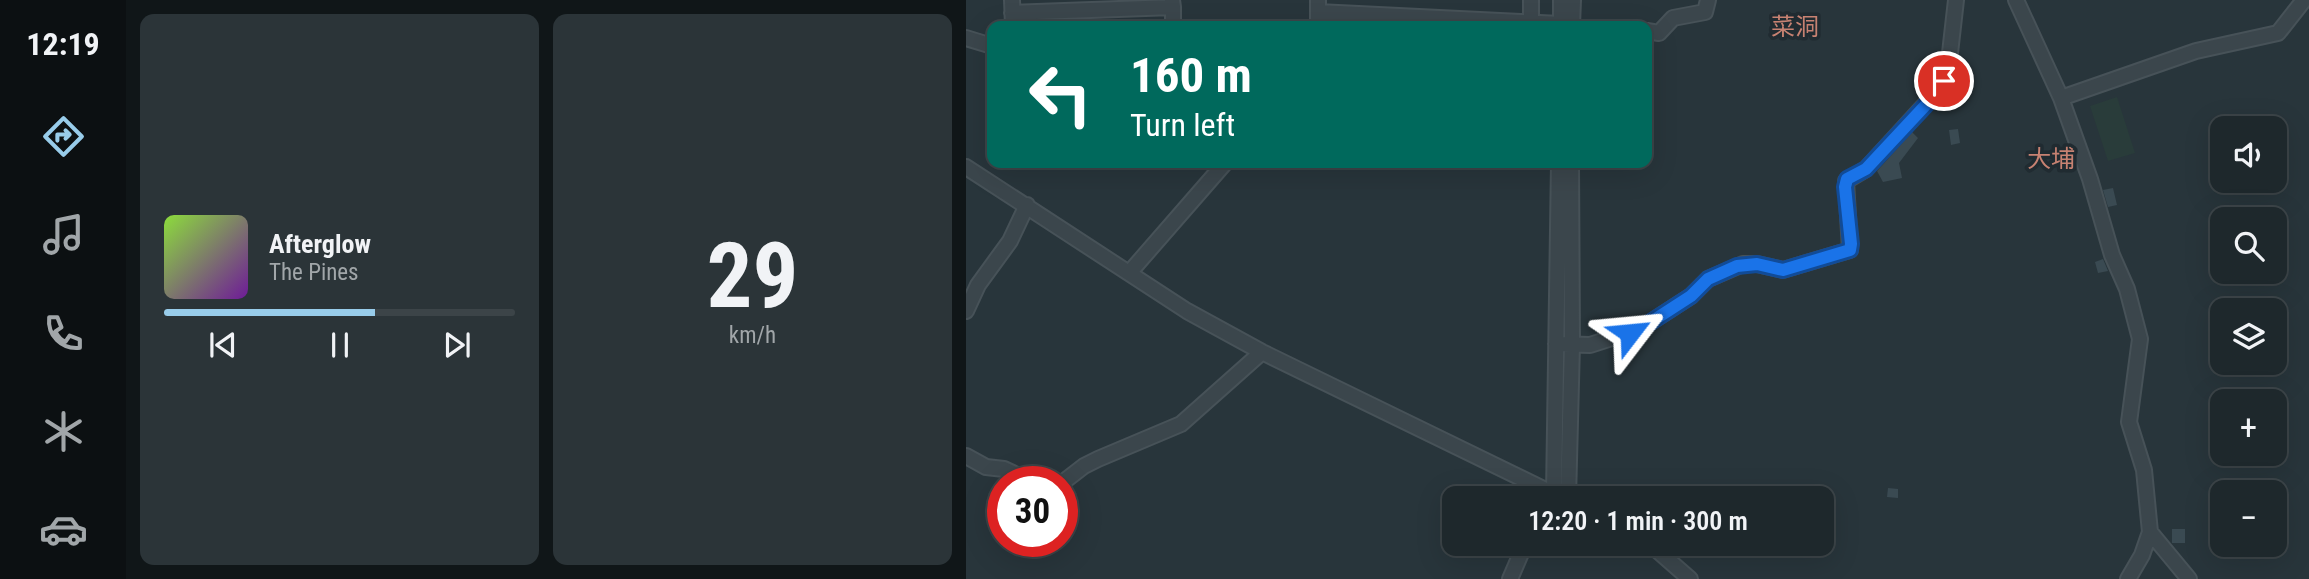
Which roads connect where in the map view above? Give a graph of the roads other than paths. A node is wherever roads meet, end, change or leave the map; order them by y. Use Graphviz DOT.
graph roads {
  1 [pos="1531,0"];
  2 [pos="1562,0"];
  3 [pos="1573,0"];
  4 [pos="1708,0"];
  5 [pos="1956,0"];
  6 [pos="2016,0"];
  7 [pos="2304,0"];
  8 [pos="1173,4"];
  9 [pos="1012,13"];
  10 [pos="1318,13"];
  11 [pos="1488,21"];
  12 [pos="1531,21"];
  13 [pos="1565,21"];
  14 [pos="1566,21"];
  15 [pos="1652,32"];
  16 [pos="966,38"];
  17 [pos="987,44"];
  18 [pos="2061,98"];
  19 [pos="966,167"];
  20 [pos="1221,168"];
  21 [pos="1559,168"];
  22 [pos="1571,168"];
  23 [pos="1027,205"];
  24 [pos="1130,272"];
  25 [pos="966,311"];
  26 [pos="1556,344"];
  27 [pos="1572,344"];
  28 [pos="1262,352"];
  29 [pos="966,456"];
  30 [pos="987,467"];
  31 [pos="1078,471"];
  32 [pos="1535,486"];
  33 [pos="1559,486"];
  34 [pos="1560,486"];
  35 [pos="2150,532"];
  36 [pos="1520,556"];
  37 [pos="1664,556"];
  38 [pos="1510,579"];
  39 [pos="1690,579"];
  40 [pos="2128,579"];
  41 [pos="2189,579"];
  1 -- 12 [label="street"];
  2 -- 13 [label="street"];
  3 -- 14 [label="street"];
  4 -- 15 [label="street"];
  5 -- 27 [label="street"];
  6 -- 18 [label="street"];
  7 -- 18 [label="street"];
  8 -- 9 [label="street"];
  10 -- 11 [label="street"];
  16 -- 17 [label="street"];
  18 -- 35 [label="street"];
  19 -- 23 [label="street"];
  20 -- 24 [label="street"];
  21 -- 26 [label="street"];
  22 -- 27 [label="street"];
  23 -- 24 [label="street"];
  23 -- 25 [label="street"];
  24 -- 28 [label="street"];
  26 -- 27 [label="street"];
  26 -- 33 [label="street"];
  27 -- 34 [label="street"];
  28 -- 31 [label="street"];
  28 -- 32 [label="street"];
  29 -- 30 [label="street"];
  35 -- 40 [label="street"];
  35 -- 41 [label="street"];
  36 -- 38 [label="street"];
  37 -- 39 [label="street"];
}
